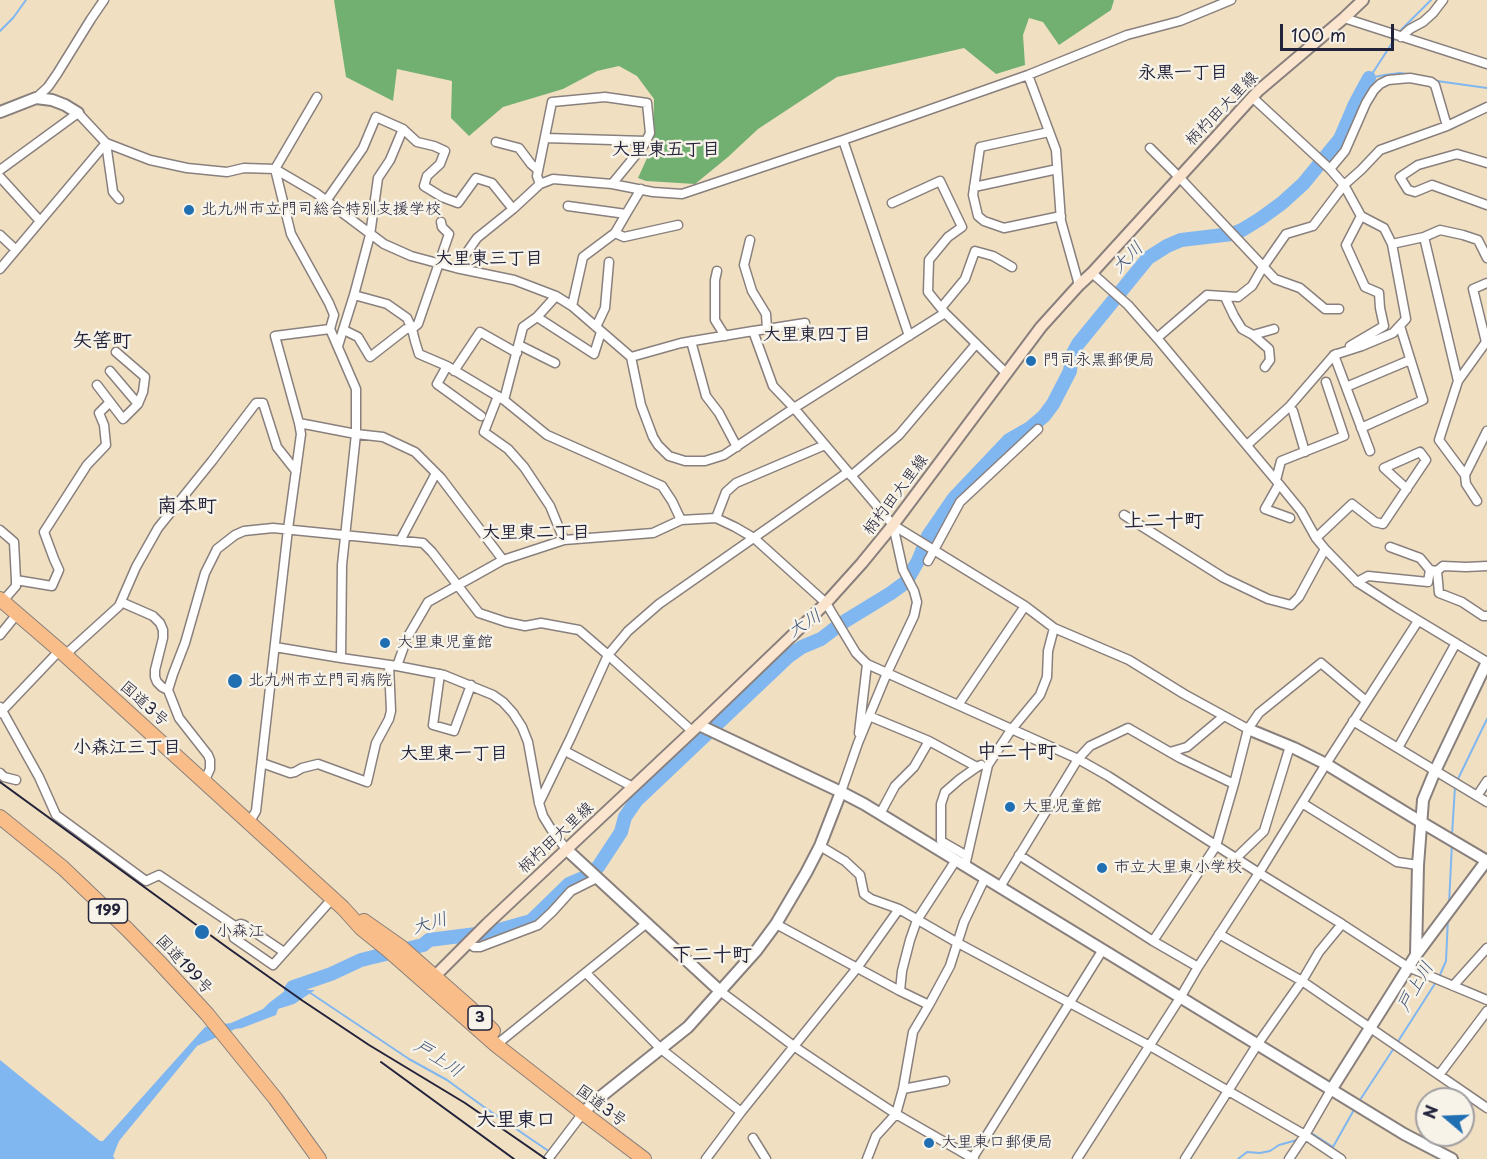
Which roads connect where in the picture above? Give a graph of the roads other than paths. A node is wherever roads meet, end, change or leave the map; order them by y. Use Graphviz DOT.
graph roads {
  1 [pos="104,0"];
  2 [pos="1231,0"];
  3 [pos="1364,0"];
  4 [pos="1443,0"];
  5 [pos="1344,18"];
  6 [pos="1401,37"];
  7 [pos="1487,64"];
  8 [pos="1028,75"];
  9 [pos="317,97"];
  10 [pos="1252,97"];
  11 [pos="36,98"];
  12 [pos="1487,107"];
  13 [pos="0,112"];
  14 [pos="78,113"];
  15 [pos="1447,126"];
  16 [pos="404,129"];
  17 [pos="1049,132"];
  18 [pos="545,138"];
  19 [pos="843,140"];
  20 [pos="645,141"];
  21 [pos="496,142"];
  22 [pos="106,143"];
  23 [pos="1150,148"];
  24 [pos="1487,163"];
  25 [pos="1330,169"];
  26 [pos="275,170"];
  27 [pos="538,170"];
  28 [pos="1053,170"];
  29 [pos="0,171"];
  30 [pos="0,177"];
  31 [pos="1179,177"];
  32 [pos="540,184"];
  33 [pos="612,184"];
  34 [pos="1344,185"];
  35 [pos="974,187"];
  36 [pos="641,189"];
  37 [pos="119,199"];
  38 [pos="326,201"];
  39 [pos="892,203"];
  40 [pos="1487,205"];
  41 [pos="568,206"];
  42 [pos="513,209"];
  43 [pos="626,214"];
  44 [pos="1061,216"];
  45 [pos="1361,216"];
  46 [pos="40,221"];
  47 [pos="441,222"];
  48 [pos="678,225"];
  49 [pos="615,233"];
  50 [pos="0,235"];
  51 [pos="370,235"];
  52 [pos="1424,237"];
  53 [pos="750,240"];
  54 [pos="1392,244"];
  55 [pos="16,250"];
  56 [pos="1487,258"];
  57 [pos="609,262"];
  58 [pos="439,263"];
  59 [pos="1012,267"];
  60 [pos="1263,267"];
  61 [pos="456,268"];
  62 [pos="0,269"];
  63 [pos="717,271"];
  64 [pos="1092,273"];
  65 [pos="1487,283"];
  66 [pos="1079,285"];
  67 [pos="354,295"];
  68 [pos="556,296"];
  69 [pos="1225,297"];
  70 [pos="572,306"];
  71 [pos="1339,309"];
  72 [pos="943,310"];
  73 [pos="537,316"];
  74 [pos="805,323"];
  75 [pos="1400,326"];
  76 [pos="330,329"];
  77 [pos="412,329"];
  78 [pos="767,329"];
  79 [pos="1274,329"];
  80 [pos="344,330"];
  81 [pos="599,330"];
  82 [pos="753,331"];
  83 [pos="1253,335"];
  84 [pos="725,336"];
  85 [pos="909,336"];
  86 [pos="1157,338"];
  87 [pos="691,341"];
  88 [pos="976,344"];
  89 [pos="338,346"];
  90 [pos="518,349"];
  91 [pos="116,352"];
  92 [pos="1334,355"];
  93 [pos="631,357"];
  94 [pos="1410,360"];
  95 [pos="555,363"];
  96 [pos="1265,367"];
  97 [pos="450,368"];
  98 [pos="110,371"];
  99 [pos="1007,374"];
  100 [pos="1458,381"];
  101 [pos="1326,382"];
  102 [pos="97,385"];
  103 [pos="1346,387"];
  104 [pos="501,398"];
  105 [pos="110,402"];
  106 [pos="138,404"];
  107 [pos="794,408"];
  108 [pos="1293,411"];
  109 [pos="481,416"];
  110 [pos="299,423"];
  111 [pos="1361,428"];
  112 [pos="1038,429"];
  113 [pos="1487,430"];
  114 [pos="356,434"];
  115 [pos="825,445"];
  116 [pos="1247,445"];
  117 [pos="737,447"];
  118 [pos="1370,451"];
  119 [pos="1305,452"];
  120 [pos="296,471"];
  121 [pos="436,473"];
  122 [pos="849,474"];
  123 [pos="1466,475"];
  124 [pos="1277,482"];
  125 [pos="1407,489"];
  126 [pos="1477,501"];
  127 [pos="1124,515"];
  128 [pos="716,518"];
  129 [pos="1290,518"];
  130 [pos="681,520"];
  131 [pos="893,525"];
  132 [pos="288,529"];
  133 [pos="0,530"];
  134 [pos="346,535"];
  135 [pos="754,538"];
  136 [pos="1316,538"];
  137 [pos="564,540"];
  138 [pos="400,541"];
  139 [pos="1390,547"];
  140 [pos="1325,549"];
  141 [pos="933,550"];
  142 [pos="503,560"];
  143 [pos="928,561"];
  144 [pos="1487,566"];
  145 [pos="1434,571"];
  146 [pos="16,580"];
  147 [pos="1357,582"];
  148 [pos="459,586"];
  149 [pos="2,600"];
  150 [pos="121,602"];
  151 [pos="826,603"];
  152 [pos="1025,606"];
  153 [pos="17,614"];
  154 [pos="1487,616"];
  155 [pos="1418,621"];
  156 [pos="1054,628"];
  157 [pos="0,635"];
  158 [pos="1456,643"];
  159 [pos="275,647"];
  160 [pos="62,652"];
  161 [pos="608,655"];
  162 [pos="341,658"];
  163 [pos="1487,662"];
  164 [pos="867,664"];
  165 [pos="393,665"];
  166 [pos="887,673"];
  167 [pos="440,674"];
  168 [pos="471,685"];
  169 [pos="168,690"];
  170 [pos="1366,701"];
  171 [pos="958,705"];
  172 [pos="1,711"];
  173 [pos="869,716"];
  174 [pos="1224,716"];
  175 [pos="1353,721"];
  176 [pos="695,728"];
  177 [pos="1248,729"];
  178 [pos="1011,730"];
  179 [pos="928,741"];
  180 [pos="858,743"];
  181 [pos="1290,746"];
  182 [pos="1398,748"];
  183 [pos="565,751"];
  184 [pos="1170,752"];
  185 [pos="992,759"];
  186 [pos="1077,759"];
  187 [pos="262,763"];
  188 [pos="1326,764"];
  189 [pos="977,767"];
  190 [pos="1435,771"];
  191 [pos="0,773"];
  192 [pos="16,780"];
  193 [pos="1487,781"];
  194 [pos="204,782"];
  195 [pos="1234,784"];
  196 [pos="633,786"];
  197 [pos="842,792"];
  198 [pos="1478,796"];
  199 [pos="1302,802"];
  200 [pos="1487,802"];
  201 [pos="539,803"];
  202 [pos="880,814"];
  203 [pos="0,817"];
  204 [pos="1421,822"];
  205 [pos="249,823"];
  206 [pos="820,846"];
  207 [pos="1216,846"];
  208 [pos="566,849"];
  209 [pos="1019,855"];
  210 [pos="1236,858"];
  211 [pos="962,861"];
  212 [pos="1487,861"];
  213 [pos="1418,865"];
  214 [pos="1259,873"];
  215 [pos="594,875"];
  216 [pos="985,878"];
  217 [pos="1000,887"];
  218 [pos="332,899"];
  219 [pos="343,908"];
  220 [pos="899,909"];
  221 [pos="917,920"];
  222 [pos="647,923"];
  223 [pos="776,924"];
  224 [pos="1342,924"];
  225 [pos="235,926"];
  226 [pos="1219,934"];
  227 [pos="1153,941"];
  228 [pos="468,942"];
  229 [pos="956,942"];
  230 [pos="1487,948"];
  231 [pos="1102,951"];
  232 [pos="284,952"];
  233 [pos="1416,954"];
  234 [pos="411,964"];
  235 [pos="1198,967"];
  236 [pos="1408,967"];
  237 [pos="857,968"];
  238 [pos="586,973"];
  239 [pos="430,980"];
  240 [pos="1302,981"];
  241 [pos="1453,986"];
  242 [pos="720,991"];
  243 [pos="900,991"];
  244 [pos="1180,998"];
  245 [pos="1487,1000"];
  246 [pos="1069,1003"];
  247 [pos="929,1005"];
  248 [pos="1487,1011"];
  249 [pos="1370,1029"];
  250 [pos="499,1042"];
  251 [pos="1150,1046"];
  252 [pos="1257,1046"];
  253 [pos="795,1047"];
  254 [pos="661,1049"];
  255 [pos="1439,1075"];
  256 [pos="945,1082"];
  257 [pos="903,1089"];
  258 [pos="1331,1090"];
  259 [pos="1228,1091"];
  260 [pos="1487,1108"];
  261 [pos="741,1112"];
  262 [pos="583,1113"];
  263 [pos="896,1114"];
  264 [pos="1305,1136"];
  265 [pos="753,1138"];
  266 [pos="319,1159"];
  267 [pos="548,1159"];
  268 [pos="644,1159"];
  269 [pos="706,1159"];
  270 [pos="766,1159"];
  271 [pos="867,1159"];
  272 [pos="973,1159"];
  273 [pos="1077,1159"];
  274 [pos="1185,1159"];
  275 [pos="1289,1159"];
  276 [pos="1341,1159"];
  277 [pos="1452,1159"];
  1 -- 11 [label="street"];
  2 -- 8 [label="street"];
  3 -- 5 [label="main road, 柄杓田大里線"];
  4 -- 6 [label="street"];
  5 -- 6 [label="street"];
  5 -- 10 [label="main road, 柄杓田大里線"];
  6 -- 7 [label="street"];
  8 -- 17 [label="street"];
  8 -- 19 [label="street"];
  9 -- 26 [label="street"];
  10 -- 25 [label="street"];
  10 -- 31 [label="main road, 柄杓田大里線"];
  11 -- 13 [label="street"];
  11 -- 14 [label="street"];
  12 -- 15 [label="street"];
  14 -- 22 [label="street"];
  14 -- 29 [label="street"];
  15 -- 25 [label="street"];
  15 -- 34 [label="street"];
  16 -- 38 [label="street"];
  16 -- 42 [label="street"];
  16 -- 51 [label="street"];
  17 -- 35 [label="street"];
  17 -- 44 [label="street"];
  18 -- 20 [label="street"];
  18 -- 20 [label="street"];
  18 -- 27 [label="street"];
  19 -- 36 [label="street"];
  19 -- 85 [label="street"];
  20 -- 33 [label="street"];
  21 -- 27 [label="street"];
  22 -- 26 [label="street"];
  22 -- 37 [label="street"];
  22 -- 46 [label="street"];
  23 -- 31 [label="street"];
  24 -- 40 [label="street"];
  25 -- 34 [label="street"];
  26 -- 38 [label="street"];
  26 -- 76 [label="street"];
  27 -- 32 [label="street"];
  28 -- 35 [label="street"];
  30 -- 46 [label="street"];
  31 -- 60 [label="street"];
  31 -- 64 [label="main road, 柄杓田大里線"];
  32 -- 33 [label="street"];
  32 -- 42 [label="street"];
  33 -- 36 [label="street"];
  34 -- 45 [label="street"];
  34 -- 60 [label="street"];
  35 -- 44 [label="street"];
  36 -- 43 [label="street"];
  38 -- 51 [label="street"];
  39 -- 72 [label="street"];
  41 -- 43 [label="street"];
  42 -- 61 [label="street"];
  43 -- 49 [label="street"];
  44 -- 66 [label="street"];
  45 -- 54 [label="street"];
  45 -- 92 [label="street"];
  46 -- 55 [label="street"];
  47 -- 58 [label="street"];
  48 -- 49 [label="street"];
  49 -- 70 [label="street"];
  50 -- 55 [label="street"];
  51 -- 58 [label="street"];
  51 -- 67 [label="street"];
  52 -- 54 [label="street"];
  52 -- 56 [label="street"];
  52 -- 100 [label="street"];
  53 -- 78 [label="street"];
  54 -- 75 [label="street"];
  55 -- 62 [label="street"];
  57 -- 81 [label="street"];
  58 -- 61 [label="street"];
  58 -- 77 [label="street"];
  59 -- 72 [label="street"];
  60 -- 69 [label="street"];
  60 -- 71 [label="street"];
  61 -- 68 [label="street"];
  63 -- 84 [label="street"];
  64 -- 66 [label="main road, 柄杓田大里線"];
  64 -- 86 [label="street"];
  65 -- 100 [label="street"];
  66 -- 99 [label="main road, 柄杓田大里線"];
  67 -- 77 [label="street"];
  67 -- 80 [label="street"];
  68 -- 70 [label="street"];
  68 -- 73 [label="street"];
  69 -- 83 [label="street"];
  69 -- 86 [label="street"];
  70 -- 81 [label="street"];
  72 -- 85 [label="street"];
  72 -- 88 [label="street"];
  73 -- 81 [label="street"];
  73 -- 90 [label="street"];
  74 -- 78 [label="street"];
  75 -- 92 [label="street"];
  75 -- 94 [label="street"];
  76 -- 89 [label="street"];
  76 -- 110 [label="street"];
  77 -- 80 [label="street"];
  77 -- 97 [label="street"];
  78 -- 82 [label="street"];
  79 -- 83 [label="street"];
  80 -- 89 [label="street"];
  81 -- 93 [label="street"];
  82 -- 84 [label="street"];
  82 -- 107 [label="street"];
  83 -- 96 [label="street"];
  84 -- 87 [label="street"];
  85 -- 107 [label="street"];
  86 -- 116 [label="street"];
  87 -- 93 [label="street"];
  87 -- 117 [label="street"];
  88 -- 99 [label="street"];
  88 -- 122 [label="street"];
  89 -- 114 [label="street"];
  90 -- 95 [label="street"];
  90 -- 97 [label="street"];
  90 -- 104 [label="street"];
  91 -- 106 [label="street"];
  92 -- 103 [label="street"];
  92 -- 116 [label="street"];
  93 -- 117 [label="street"];
  94 -- 103 [label="street"];
  94 -- 111 [label="street"];
  97 -- 104 [label="street"];
  97 -- 109 [label="street"];
  98 -- 106 [label="street"];
  99 -- 131 [label="main road, 柄杓田大里線"];
  100 -- 123 [label="street"];
  101 -- 119 [label="street"];
  102 -- 105 [label="street"];
  103 -- 111 [label="street"];
  104 -- 130 [label="street"];
  104 -- 137 [label="street"];
  105 -- 106 [label="street"];
  105 -- 146 [label="street"];
  107 -- 115 [label="street"];
  107 -- 117 [label="street"];
  108 -- 119 [label="street"];
  110 -- 114 [label="street"];
  110 -- 120 [label="street"];
  111 -- 118 [label="street"];
  112 -- 141 [label="street"];
  113 -- 123 [label="street"];
  114 -- 121 [label="street"];
  114 -- 134 [label="street"];
  115 -- 122 [label="street"];
  115 -- 128 [label="street"];
  116 -- 124 [label="street"];
  119 -- 124 [label="street"];
  120 -- 132 [label="street"];
  120 -- 150 [label="street"];
  121 -- 138 [label="street"];
  121 -- 142 [label="street"];
  122 -- 131 [label="street"];
  122 -- 135 [label="street"];
  123 -- 126 [label="street"];
  124 -- 129 [label="street"];
  124 -- 136 [label="street"];
  125 -- 125 [label="street"];
  125 -- 136 [label="street"];
  127 -- 140 [label="street"];
  128 -- 130 [label="street"];
  128 -- 135 [label="street"];
  130 -- 137 [label="street"];
  131 -- 141 [label="street"];
  131 -- 151 [label="main road, 柄杓田大里線"];
  131 -- 166 [label="street"];
  132 -- 134 [label="street"];
  132 -- 159 [label="street"];
  132 -- 169 [label="street"];
  133 -- 146 [label="street"];
  134 -- 138 [label="street"];
  134 -- 162 [label="street"];
  135 -- 151 [label="street"];
  135 -- 161 [label="street"];
  136 -- 140 [label="street"];
  137 -- 142 [label="street"];
  138 -- 148 [label="street"];
  139 -- 145 [label="street"];
  140 -- 147 [label="street"];
  141 -- 143 [label="street"];
  141 -- 152 [label="street"];
  142 -- 148 [label="street"];
  144 -- 145 [label="street"];
  145 -- 147 [label="street"];
  145 -- 154 [label="street"];
  146 -- 149 [label="street"];
  147 -- 155 [label="street"];
  148 -- 161 [label="street"];
  148 -- 165 [label="street"];
  149 -- 153 [label="highway, 国道3号 / 3"];
  150 -- 160 [label="street"];
  150 -- 169 [label="street"];
  151 -- 164 [label="street"];
  151 -- 176 [label="main road, 柄杓田大里線"];
  152 -- 156 [label="street"];
  152 -- 171 [label="street"];
  153 -- 157 [label="street"];
  153 -- 160 [label="highway, 国道3号 / 3"];
  155 -- 158 [label="street"];
  155 -- 170 [label="street"];
  156 -- 174 [label="street"];
  156 -- 178 [label="street"];
  158 -- 163 [label="street"];
  158 -- 182 [label="street"];
  159 -- 162 [label="street"];
  159 -- 187 [label="street"];
  160 -- 172 [label="street"];
  160 -- 194 [label="highway, 国道3号 / 3"];
  161 -- 176 [label="street"];
  161 -- 183 [label="street"];
  162 -- 165 [label="street"];
  163 -- 190 [label="street"];
  164 -- 166 [label="street"];
  164 -- 180 [label="street"];
  165 -- 167 [label="street"];
  165 -- 187 [label="street"];
  166 -- 171 [label="street"];
  166 -- 173 [label="street"];
  167 -- 168 [label="street"];
  167 -- 168 [label="street"];
  168 -- 201 [label="street"];
  169 -- 194 [label="street"];
  170 -- 175 [label="street"];
  170 -- 177 [label="street"];
  171 -- 178 [label="street"];
  172 -- 225 [label="street"];
  173 -- 179 [label="street"];
  173 -- 180 [label="street"];
  174 -- 177 [label="street"];
  174 -- 184 [label="street"];
  175 -- 182 [label="street"];
  175 -- 188 [label="street"];
  176 -- 196 [label="main road, 柄杓田大里線"];
  176 -- 197 [label="street"];
  177 -- 181 [label="street"];
  177 -- 195 [label="street"];
  178 -- 185 [label="street"];
  178 -- 186 [label="street"];
  179 -- 189 [label="street"];
  179 -- 202 [label="street"];
  180 -- 197 [label="street"];
  181 -- 188 [label="street"];
  181 -- 210 [label="street"];
  182 -- 190 [label="street"];
  183 -- 196 [label="street"];
  183 -- 201 [label="street"];
  184 -- 186 [label="street"];
  184 -- 195 [label="street"];
  185 -- 189 [label="street"];
  185 -- 211 [label="street"];
  186 -- 207 [label="street"];
  186 -- 209 [label="street"];
  187 -- 205 [label="street"];
  188 -- 199 [label="street"];
  188 -- 204 [label="street"];
  189 -- 211 [label="street"];
  190 -- 198 [label="street"];
  190 -- 204 [label="street"];
  191 -- 192 [label="street"];
  193 -- 198 [label="street"];
  194 -- 205 [label="highway, 国道3号 / 3"];
  195 -- 207 [label="street"];
  196 -- 208 [label="main road, 柄杓田大里線"];
  197 -- 202 [label="street"];
  197 -- 206 [label="street"];
  198 -- 200 [label="street"];
  199 -- 213 [label="street"];
  199 -- 214 [label="street"];
  201 -- 208 [label="street"];
  202 -- 211 [label="street"];
  203 -- 266 [label="highway, 国道199号 / 199"];
  204 -- 212 [label="street"];
  204 -- 213 [label="street"];
  205 -- 218 [label="highway, 国道3号 / 3"];
  206 -- 220 [label="street"];
  206 -- 223 [label="street"];
  207 -- 210 [label="street"];
  207 -- 227 [label="street"];
  208 -- 215 [label="street"];
  208 -- 228 [label="main road, 柄杓田大里線"];
  209 -- 217 [label="street"];
  209 -- 227 [label="street"];
  210 -- 214 [label="street"];
  211 -- 216 [label="street"];
  211 -- 221 [label="street"];
  212 -- 233 [label="street"];
  213 -- 233 [label="street"];
  214 -- 224 [label="street"];
  214 -- 226 [label="street"];
  215 -- 222 [label="street"];
  215 -- 228 [label="street"];
  216 -- 217 [label="street"];
  216 -- 229 [label="street"];
  217 -- 231 [label="street"];
  218 -- 219 [label="highway, 国道3号 / 3"];
  218 -- 232 [label="street"];
  219 -- 234 [label="highway, 国道3号 / 3"];
  219 -- 234 [label="highway, 国道3号 / 3"];
  220 -- 221 [label="street"];
  220 -- 237 [label="street"];
  221 -- 229 [label="street"];
  221 -- 243 [label="street"];
  222 -- 238 [label="street"];
  222 -- 242 [label="street"];
  223 -- 237 [label="street"];
  223 -- 242 [label="street"];
  224 -- 236 [label="street"];
  224 -- 240 [label="street"];
  225 -- 232 [label="street"];
  225 -- 232 [label="street"];
  226 -- 235 [label="street"];
  226 -- 240 [label="street"];
  227 -- 235 [label="street"];
  228 -- 239 [label="main road, 柄杓田大里線"];
  229 -- 246 [label="street"];
  229 -- 247 [label="street"];
  230 -- 241 [label="street"];
  231 -- 244 [label="street"];
  231 -- 246 [label="street"];
  233 -- 236 [label="street"];
  234 -- 239 [label="highway, 国道3号 / 3"];
  235 -- 244 [label="street"];
  236 -- 241 [label="street"];
  236 -- 249 [label="street"];
  237 -- 243 [label="street"];
  237 -- 253 [label="street"];
  238 -- 250 [label="street"];
  238 -- 254 [label="street"];
  239 -- 250 [label="highway, 国道3号 / 3"];
  240 -- 249 [label="street"];
  240 -- 252 [label="street"];
  241 -- 245 [label="street"];
  242 -- 253 [label="street"];
  242 -- 254 [label="street"];
  243 -- 247 [label="street"];
  244 -- 251 [label="street"];
  244 -- 252 [label="street"];
  246 -- 251 [label="street"];
  246 -- 272 [label="street"];
  247 -- 257 [label="street"];
  248 -- 255 [label="street"];
  249 -- 255 [label="street"];
  249 -- 258 [label="street"];
  250 -- 262 [label="highway, 国道3号 / 3"];
  251 -- 259 [label="street"];
  251 -- 273 [label="street"];
  252 -- 258 [label="street"];
  252 -- 259 [label="street"];
  253 -- 261 [label="street"];
  253 -- 263 [label="street"];
  254 -- 261 [label="street"];
  254 -- 262 [label="street"];
  255 -- 260 [label="street"];
  256 -- 257 [label="street"];
  257 -- 263 [label="street"];
  258 -- 264 [label="street"];
  258 -- 277 [label="street"];
  259 -- 264 [label="street"];
  259 -- 274 [label="street"];
  261 -- 269 [label="street"];
  262 -- 267 [label="street"];
  262 -- 268 [label="highway, 国道3号 / 3"];
  263 -- 271 [label="street"];
  263 -- 272 [label="street"];
  264 -- 275 [label="street"];
  264 -- 276 [label="street"];
  265 -- 270 [label="street"];
}
